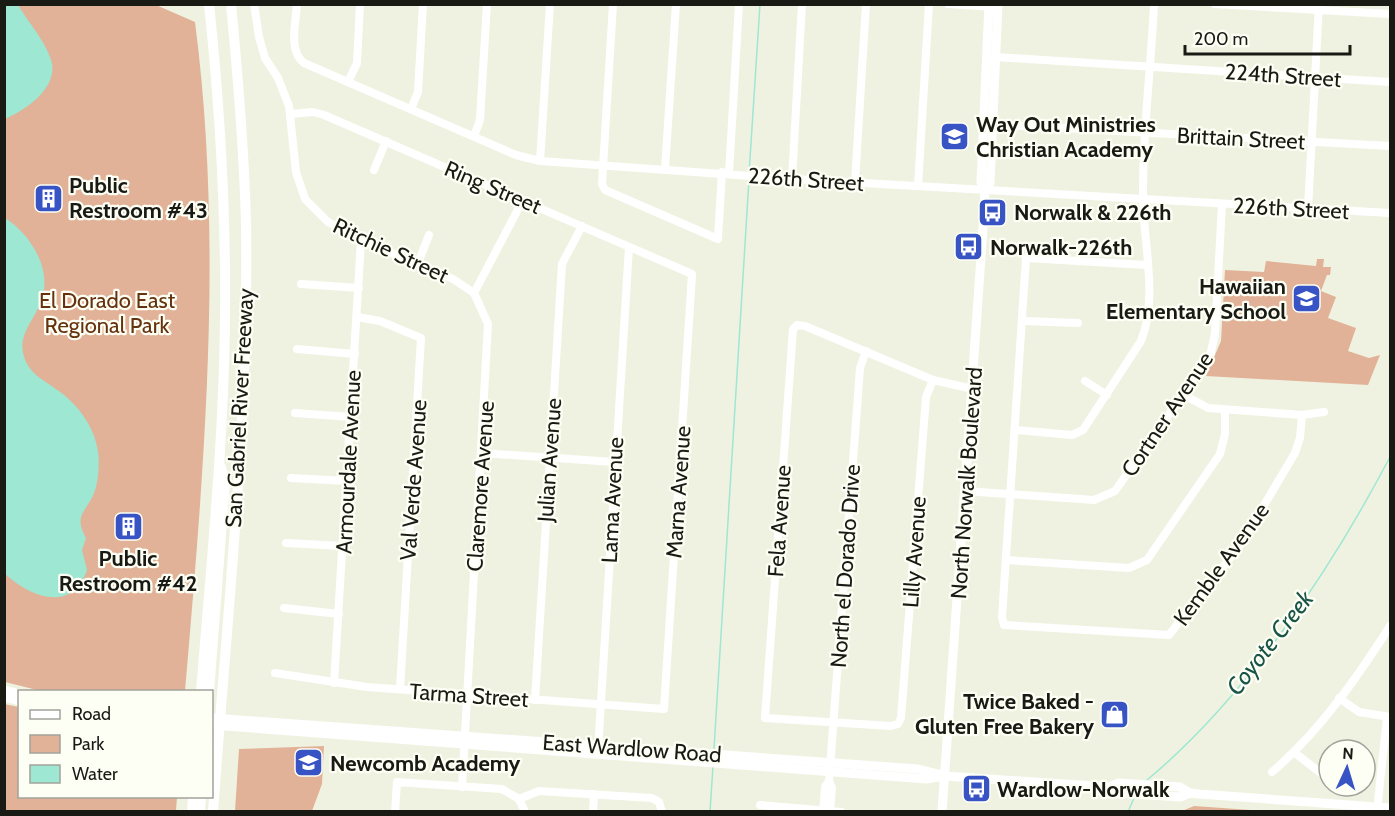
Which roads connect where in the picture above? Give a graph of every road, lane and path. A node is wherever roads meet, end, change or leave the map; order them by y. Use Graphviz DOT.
graph roads {
  1 [pos="209,4"];
  2 [pos="231,4"];
  3 [pos="254,4"];
  4 [pos="297,4"];
  5 [pos="360,4"];
  6 [pos="423,4"];
  7 [pos="487,4"];
  8 [pos="550,4"];
  9 [pos="613,4"];
  10 [pos="676,4"];
  11 [pos="739,4"];
  12 [pos="802,4"];
  13 [pos="866,4"];
  14 [pos="929,4"];
  15 [pos="948,4"];
  16 [pos="1154,4"];
  17 [pos="1215,4"];
  18 [pos="993,6"];
  19 [pos="1319,7"];
  20 [pos="1390,14"];
  21 [pos="995,57"];
  22 [pos="1151,66"];
  23 [pos="1315,78"];
  24 [pos="348,82"];
  25 [pos="1390,82"];
  26 [pos="411,109"];
  27 [pos="291,114"];
  28 [pos="988,124"];
  29 [pos="1146,133"];
  30 [pos="474,136"];
  31 [pos="386,141"];
  32 [pos="1311,142"];
  33 [pos="1390,146"];
  34 [pos="540,161"];
  35 [pos="603,165"];
  36 [pos="665,169"];
  37 [pos="374,170"];
  38 [pos="726,173"];
  39 [pos="792,179"];
  40 [pos="855,183"];
  41 [pos="918,186"];
  42 [pos="985,190"];
  43 [pos="523,200"];
  44 [pos="1143,200"];
  45 [pos="1222,204"];
  46 [pos="1308,208"];
  47 [pos="1390,213"];
  48 [pos="582,226"];
  49 [pos="429,235"];
  50 [pos="361,240"];
  51 [pos="629,247"];
  52 [pos="418,263"];
  53 [pos="1147,265"];
  54 [pos="692,274"];
  55 [pos="301,284"];
  56 [pos="359,288"];
  57 [pos="474,293"];
  58 [pos="357,317"];
  59 [pos="1023,321"];
  60 [pos="1078,323"];
  61 [pos="297,349"];
  62 [pos="866,351"];
  63 [pos="355,354"];
  64 [pos="933,380"];
  65 [pos="1085,381"];
  66 [pos="973,389"];
  67 [pos="1107,395"];
  68 [pos="1184,395"];
  69 [pos="1225,410"];
  70 [pos="1324,412"];
  71 [pos="295,413"];
  72 [pos="1302,414"];
  73 [pos="351,417"];
  74 [pos="1015,430"];
  75 [pos="482,453"];
  76 [pos="218,458"];
  77 [pos="549,458"];
  78 [pos="614,462"];
  79 [pos="291,478"];
  80 [pos="347,481"];
  81 [pos="965,491"];
  82 [pos="1011,494"];
  83 [pos="286,543"];
  84 [pos="343,546"];
  85 [pos="1006,560"];
  86 [pos="284,608"];
  87 [pos="339,614"];
  88 [pos="1390,626"];
  89 [pos="1387,640"];
  90 [pos="275,674"];
  91 [pos="334,683"];
  92 [pos="400,689"];
  93 [pos="201,690"];
  94 [pos="209,690"];
  95 [pos="468,694"];
  96 [pos="1339,698"];
  97 [pos="535,699"];
  98 [pos="600,704"];
  99 [pos="664,709"];
  100 [pos="1389,717"];
  101 [pos="213,718"];
  102 [pos="233,723"];
  103 [pos="834,723"];
  104 [pos="213,725"];
  105 [pos="464,740"];
  106 [pos="598,749"];
  107 [pos="1295,753"];
  108 [pos="1317,770"];
  109 [pos="830,772"];
  110 [pos="1272,772"];
  111 [pos="944,776"];
  112 [pos="462,787"];
  113 [pos="594,794"];
  114 [pos="519,799"];
  115 [pos="760,805"];
  116 [pos="1390,808"];
  117 [pos="1377,809"];
  118 [pos="826,811"];
  119 [pos="213,812"];
  120 [pos="395,812"];
  121 [pos="525,812"];
  122 [pos="593,812"];
  123 [pos="662,812"];
  124 [pos="841,812"];
  125 [pos="942,812"];
  1 -- 76 [label="highway, San Gabriel River Freeway"];
  2 -- 119 [label="highway, San Gabriel River Freeway"];
  3 -- 27 [label="street"];
  4 -- 24 [label="street, 226th Street"];
  5 -- 24 [label="street"];
  6 -- 26 [label="street"];
  7 -- 30 [label="street"];
  8 -- 34 [label="street"];
  9 -- 35 [label="street"];
  10 -- 36 [label="street"];
  11 -- 38 [label="street"];
  12 -- 39 [label="street"];
  13 -- 40 [label="street"];
  14 -- 41 [label="street"];
  15 -- 18 [label="street"];
  16 -- 22 [label="street"];
  17 -- 19 [label="street"];
  18 -- 21 [label="main road"];
  18 -- 28 [label="main road"];
  19 -- 20 [label="street"];
  19 -- 23 [label="street"];
  21 -- 22 [label="street, 224th Street"];
  21 -- 28 [label="main road"];
  22 -- 23 [label="street, 224th Street"];
  22 -- 29 [label="street"];
  23 -- 25 [label="street, 224th Street"];
  23 -- 32 [label="street"];
  24 -- 26 [label="street, 226th Street"];
  26 -- 30 [label="street, 226th Street"];
  27 -- 31 [label="street, Ring Street"];
  27 -- 50 [label="street, Ritchie Street"];
  28 -- 29 [label="street, Brittain Street"];
  28 -- 42 [label="main road, North Norwalk Boulevard"];
  29 -- 32 [label="street, Brittain Street"];
  29 -- 44 [label="street"];
  30 -- 34 [label="street, 226th Street"];
  31 -- 37 [label="street"];
  31 -- 43 [label="street, Ring Street"];
  32 -- 33 [label="street, Brittain Street"];
  32 -- 46 [label="street"];
  34 -- 35 [label="street, 226th Street"];
  35 -- 36 [label="street, 226th Street"];
  35 -- 38 [label="street"];
  36 -- 38 [label="street, 226th Street"];
  38 -- 39 [label="street, 226th Street"];
  39 -- 40 [label="street, 226th Street"];
  40 -- 41 [label="street, 226th Street"];
  41 -- 42 [label="street, 226th Street"];
  42 -- 44 [label="street, 226th Street"];
  42 -- 66 [label="main road, North Norwalk Boulevard"];
  43 -- 48 [label="street, Ring Street"];
  43 -- 57 [label="street"];
  44 -- 45 [label="street, 226th Street"];
  44 -- 53 [label="street"];
  45 -- 46 [label="street, 226th Street"];
  45 -- 68 [label="street, Cortner Avenue"];
  46 -- 47 [label="street, 226th Street"];
  48 -- 51 [label="street, Ring Street"];
  48 -- 77 [label="street, Julian Avenue"];
  49 -- 52 [label="street"];
  50 -- 52 [label="street, Ritchie Street"];
  50 -- 56 [label="street, Armourdale Avenue"];
  51 -- 54 [label="street, Ring Street"];
  51 -- 78 [label="street, Lama Avenue"];
  52 -- 57 [label="street, Ritchie Street"];
  53 -- 59 [label="street"];
  53 -- 67 [label="street"];
  54 -- 99 [label="street, Marna Avenue"];
  55 -- 56 [label="street"];
  56 -- 58 [label="street, Armourdale Avenue"];
  57 -- 75 [label="street, Claremore Avenue"];
  58 -- 63 [label="street, Armourdale Avenue"];
  58 -- 92 [label="street, Val Verde Avenue"];
  59 -- 60 [label="street"];
  59 -- 74 [label="street"];
  61 -- 63 [label="street"];
  62 -- 64 [label="street"];
  62 -- 103 [label="street, North el Dorado Drive"];
  62 -- 103 [label="street, Fela Avenue"];
  63 -- 73 [label="street, Armourdale Avenue"];
  64 -- 66 [label="street"];
  64 -- 103 [label="street, Lilly Avenue"];
  65 -- 67 [label="street"];
  66 -- 81 [label="main road, North Norwalk Boulevard"];
  67 -- 74 [label="street"];
  68 -- 69 [label="street"];
  68 -- 82 [label="street, Cortner Avenue"];
  69 -- 72 [label="street"];
  69 -- 85 [label="street"];
  70 -- 72 [label="street"];
  71 -- 73 [label="street"];
  72 -- 85 [label="street, Kemble Avenue"];
  73 -- 80 [label="street, Armourdale Avenue"];
  74 -- 82 [label="street"];
  75 -- 77 [label="street"];
  75 -- 95 [label="street, Claremore Avenue"];
  76 -- 93 [label="highway, San Gabriel River Freeway"];
  76 -- 94 [label="highway"];
  77 -- 78 [label="street"];
  77 -- 97 [label="street, Julian Avenue"];
  78 -- 98 [label="street, Lama Avenue"];
  79 -- 80 [label="street"];
  80 -- 84 [label="street, Armourdale Avenue"];
  81 -- 82 [label="street"];
  81 -- 111 [label="main road, North Norwalk Boulevard"];
  82 -- 85 [label="street"];
  83 -- 84 [label="street"];
  84 -- 87 [label="street, Armourdale Avenue"];
  86 -- 87 [label="street"];
  87 -- 91 [label="street, Armourdale Avenue"];
  88 -- 89 [label="street"];
  89 -- 96 [label="street"];
  90 -- 91 [label="street, Tarma Street"];
  91 -- 92 [label="street, Tarma Street"];
  92 -- 95 [label="street, Tarma Street"];
  95 -- 97 [label="street, Tarma Street"];
  95 -- 105 [label="street, Claremore Avenue"];
  96 -- 100 [label="street"];
  96 -- 107 [label="street"];
  97 -- 98 [label="street, Tarma Street"];
  98 -- 99 [label="street, Tarma Street"];
  98 -- 106 [label="street, Lama Avenue"];
  100 -- 117 [label="street"];
  101 -- 102 [label="main road, East Wardlow Road"];
  102 -- 104 [label="main road, East Wardlow Road"];
  102 -- 105 [label="main road, East Wardlow Road"];
  103 -- 109 [label="street, North el Dorado Drive"];
  105 -- 106 [label="main road, East Wardlow Road"];
  105 -- 112 [label="street, Claremore Avenue"];
  106 -- 109 [label="main road, East Wardlow Road"];
  107 -- 108 [label="street"];
  107 -- 110 [label="street"];
  109 -- 111 [label="main road, East Wardlow Road"];
  109 -- 118 [label="street, North el Dorado Drive"];
  111 -- 117 [label="main road, East Wardlow Road"];
  111 -- 125 [label="main road, North Norwalk Boulevard"];
  112 -- 114 [label="street"];
  112 -- 120 [label="street"];
  113 -- 114 [label="street"];
  113 -- 122 [label="street"];
  113 -- 123 [label="street"];
  114 -- 121 [label="street"];
  115 -- 118 [label="street"];
  116 -- 117 [label="main road, East Wardlow Road"];
  118 -- 124 [label="street"];
}
